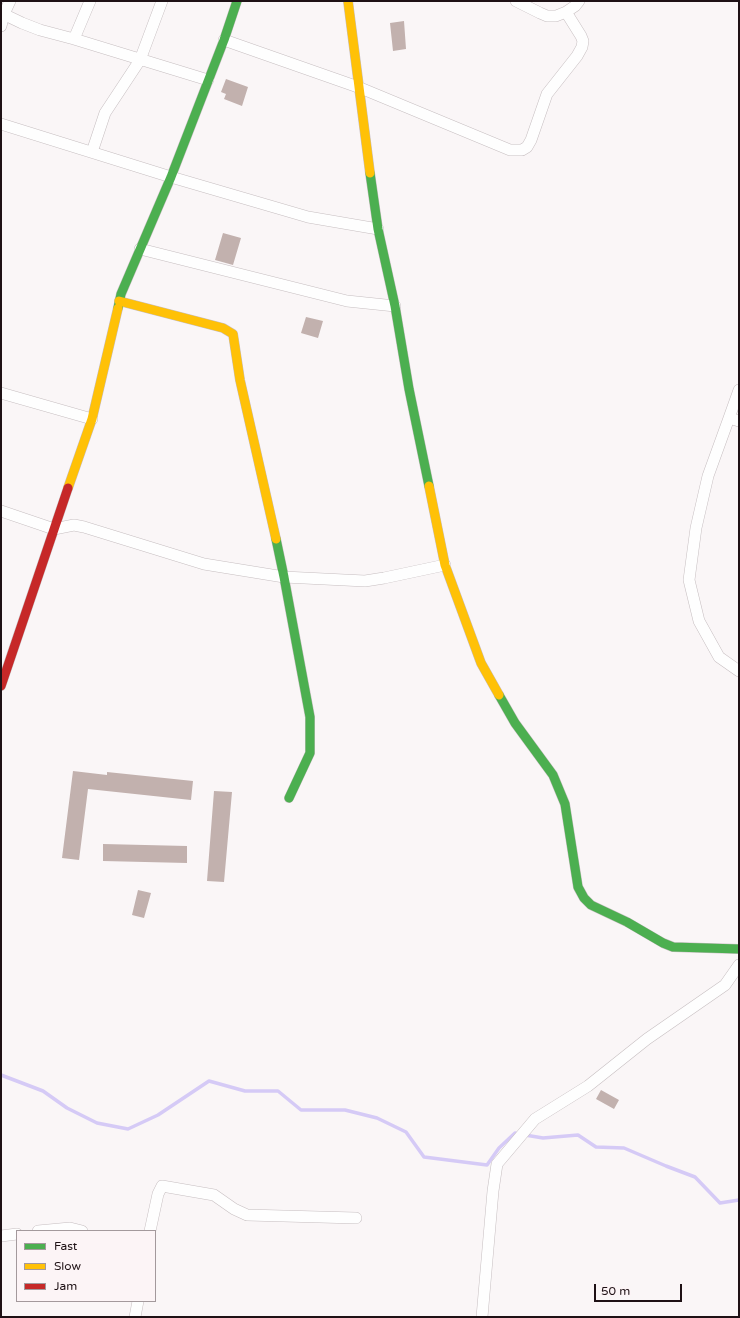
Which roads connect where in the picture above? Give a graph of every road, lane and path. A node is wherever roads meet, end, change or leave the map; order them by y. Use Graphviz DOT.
graph roads {
  1 [pos="10,1"];
  2 [pos="90,1"];
  3 [pos="162,1"];
  4 [pos="237,1"];
  5 [pos="348,1"];
  6 [pos="516,1"];
  7 [pos="579,1"];
  8 [pos="566,12"];
  9 [pos="3,13"];
  10 [pos="1,26"];
  11 [pos="74,39"];
  12 [pos="224,40"];
  13 [pos="140,60"];
  14 [pos="208,80"];
  15 [pos="358,87"];
  16 [pos="1,124"];
  17 [pos="92,152"];
  18 [pos="171,177"];
  19 [pos="378,229"];
  20 [pos="140,249"];
  21 [pos="119,301"];
  22 [pos="395,306"];
  23 [pos="739,390"];
  24 [pos="1,393"];
  25 [pos="92,419"];
  26 [pos="734,419"];
  27 [pos="1,511"];
  28 [pos="54,529"];
  29 [pos="445,565"];
  30 [pos="284,577"];
  31 [pos="739,671"];
  32 [pos="1,686"];
  33 [pos="289,798"];
  34 [pos="739,949"];
  35 [pos="739,965"];
  36 [pos="356,1218"];
  37 [pos="49,1230"];
  38 [pos="78,1230"];
  39 [pos="150,1230"];
  40 [pos="16,1234"];
  41 [pos="1,1236"];
  42 [pos="138,1302"];
  43 [pos="135,1317"];
  44 [pos="482,1317"];
  1 -- 9 [label="street"];
  2 -- 11 [label="street"];
  3 -- 13 [label="street"];
  4 -- 12 [label="street"];
  5 -- 15 [label="street"];
  6 -- 8 [label="street"];
  7 -- 8 [label="street"];
  8 -- 15 [label="street"];
  9 -- 10 [label="street"];
  9 -- 11 [label="street"];
  11 -- 13 [label="street"];
  12 -- 14 [label="street"];
  12 -- 15 [label="street"];
  13 -- 14 [label="street"];
  13 -- 17 [label="street"];
  14 -- 18 [label="street"];
  15 -- 19 [label="street"];
  16 -- 17 [label="street"];
  17 -- 18 [label="street"];
  18 -- 19 [label="street"];
  18 -- 20 [label="street"];
  19 -- 22 [label="street"];
  20 -- 21 [label="street"];
  20 -- 22 [label="street"];
  21 -- 25 [label="street"];
  21 -- 30 [label="street"];
  22 -- 29 [label="street"];
  23 -- 26 [label="street"];
  24 -- 25 [label="street"];
  25 -- 28 [label="street"];
  26 -- 31 [label="street"];
  27 -- 28 [label="street"];
  28 -- 30 [label="street"];
  28 -- 32 [label="street"];
  29 -- 30 [label="street"];
  29 -- 34 [label="street"];
  30 -- 33 [label="street"];
  35 -- 44 [label="street"];
  36 -- 39 [label="street"];
  37 -- 38 [label="street"];
  40 -- 41 [label="street"];
  42 -- 43 [label="street"];
}
